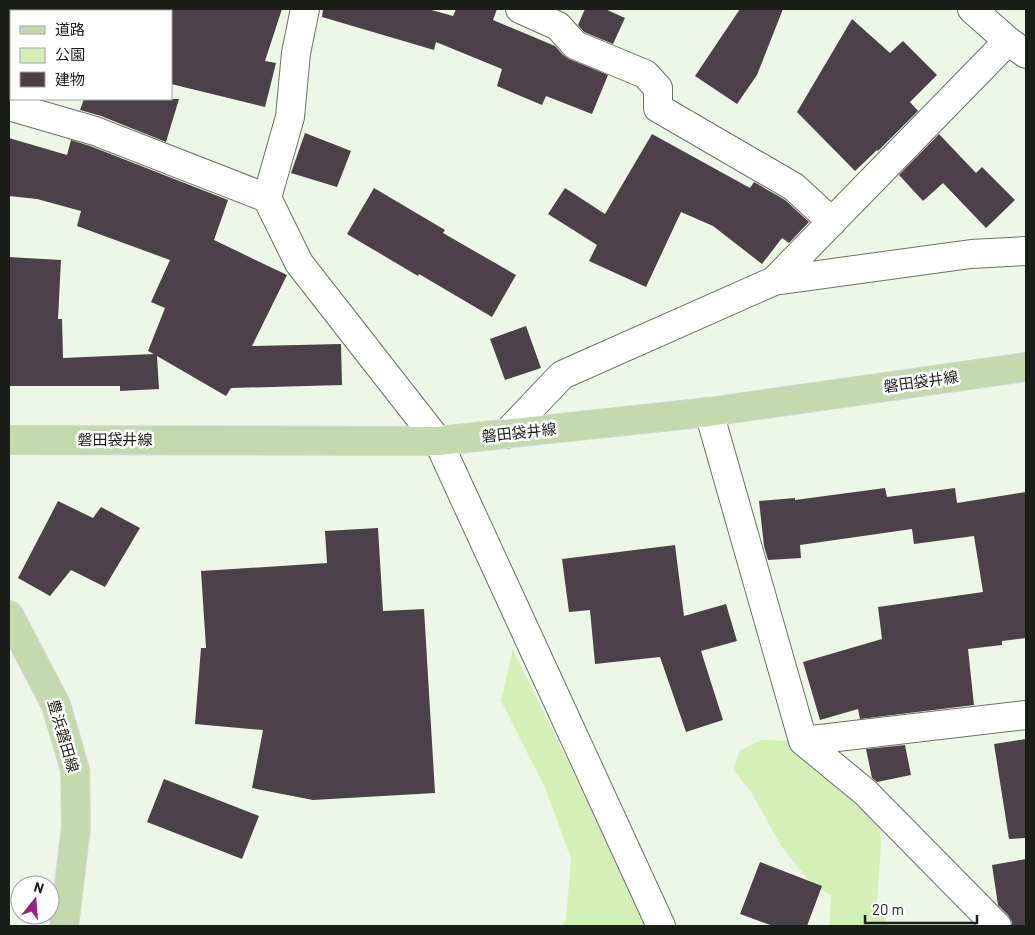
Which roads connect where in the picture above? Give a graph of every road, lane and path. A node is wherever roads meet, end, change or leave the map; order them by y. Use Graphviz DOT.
graph roads {
  1 [pos="305,9"];
  2 [pos="520,9"];
  3 [pos="972,9"];
  4 [pos="1017,48"];
  5 [pos="9,106"];
  6 [pos="267,198"];
  7 [pos="832,222"];
  8 [pos="1026,251"];
  9 [pos="774,281"];
  10 [pos="1026,368"];
  11 [pos="709,412"];
  12 [pos="506,434"];
  13 [pos="9,440"];
  14 [pos="438,441"];
  15 [pos="9,615"];
  16 [pos="1026,715"];
  17 [pos="802,741"];
  18 [pos="64,926"];
  19 [pos="661,926"];
  20 [pos="997,926"];
  1 -- 6 [label="street"];
  2 -- 7 [label="street"];
  3 -- 4 [label="street"];
  4 -- 7 [label="street"];
  5 -- 6 [label="street"];
  6 -- 14 [label="street"];
  7 -- 9 [label="street"];
  8 -- 9 [label="street"];
  9 -- 12 [label="street"];
  10 -- 11 [label="main road, 磐田袋井線"];
  11 -- 12 [label="main road, 磐田袋井線"];
  11 -- 17 [label="street"];
  12 -- 14 [label="main road, 磐田袋井線"];
  13 -- 14 [label="main road, 磐田袋井線"];
  14 -- 19 [label="street"];
  15 -- 18 [label="main road, 豊浜磐田線"];
  16 -- 17 [label="street"];
  17 -- 20 [label="street"];
}
